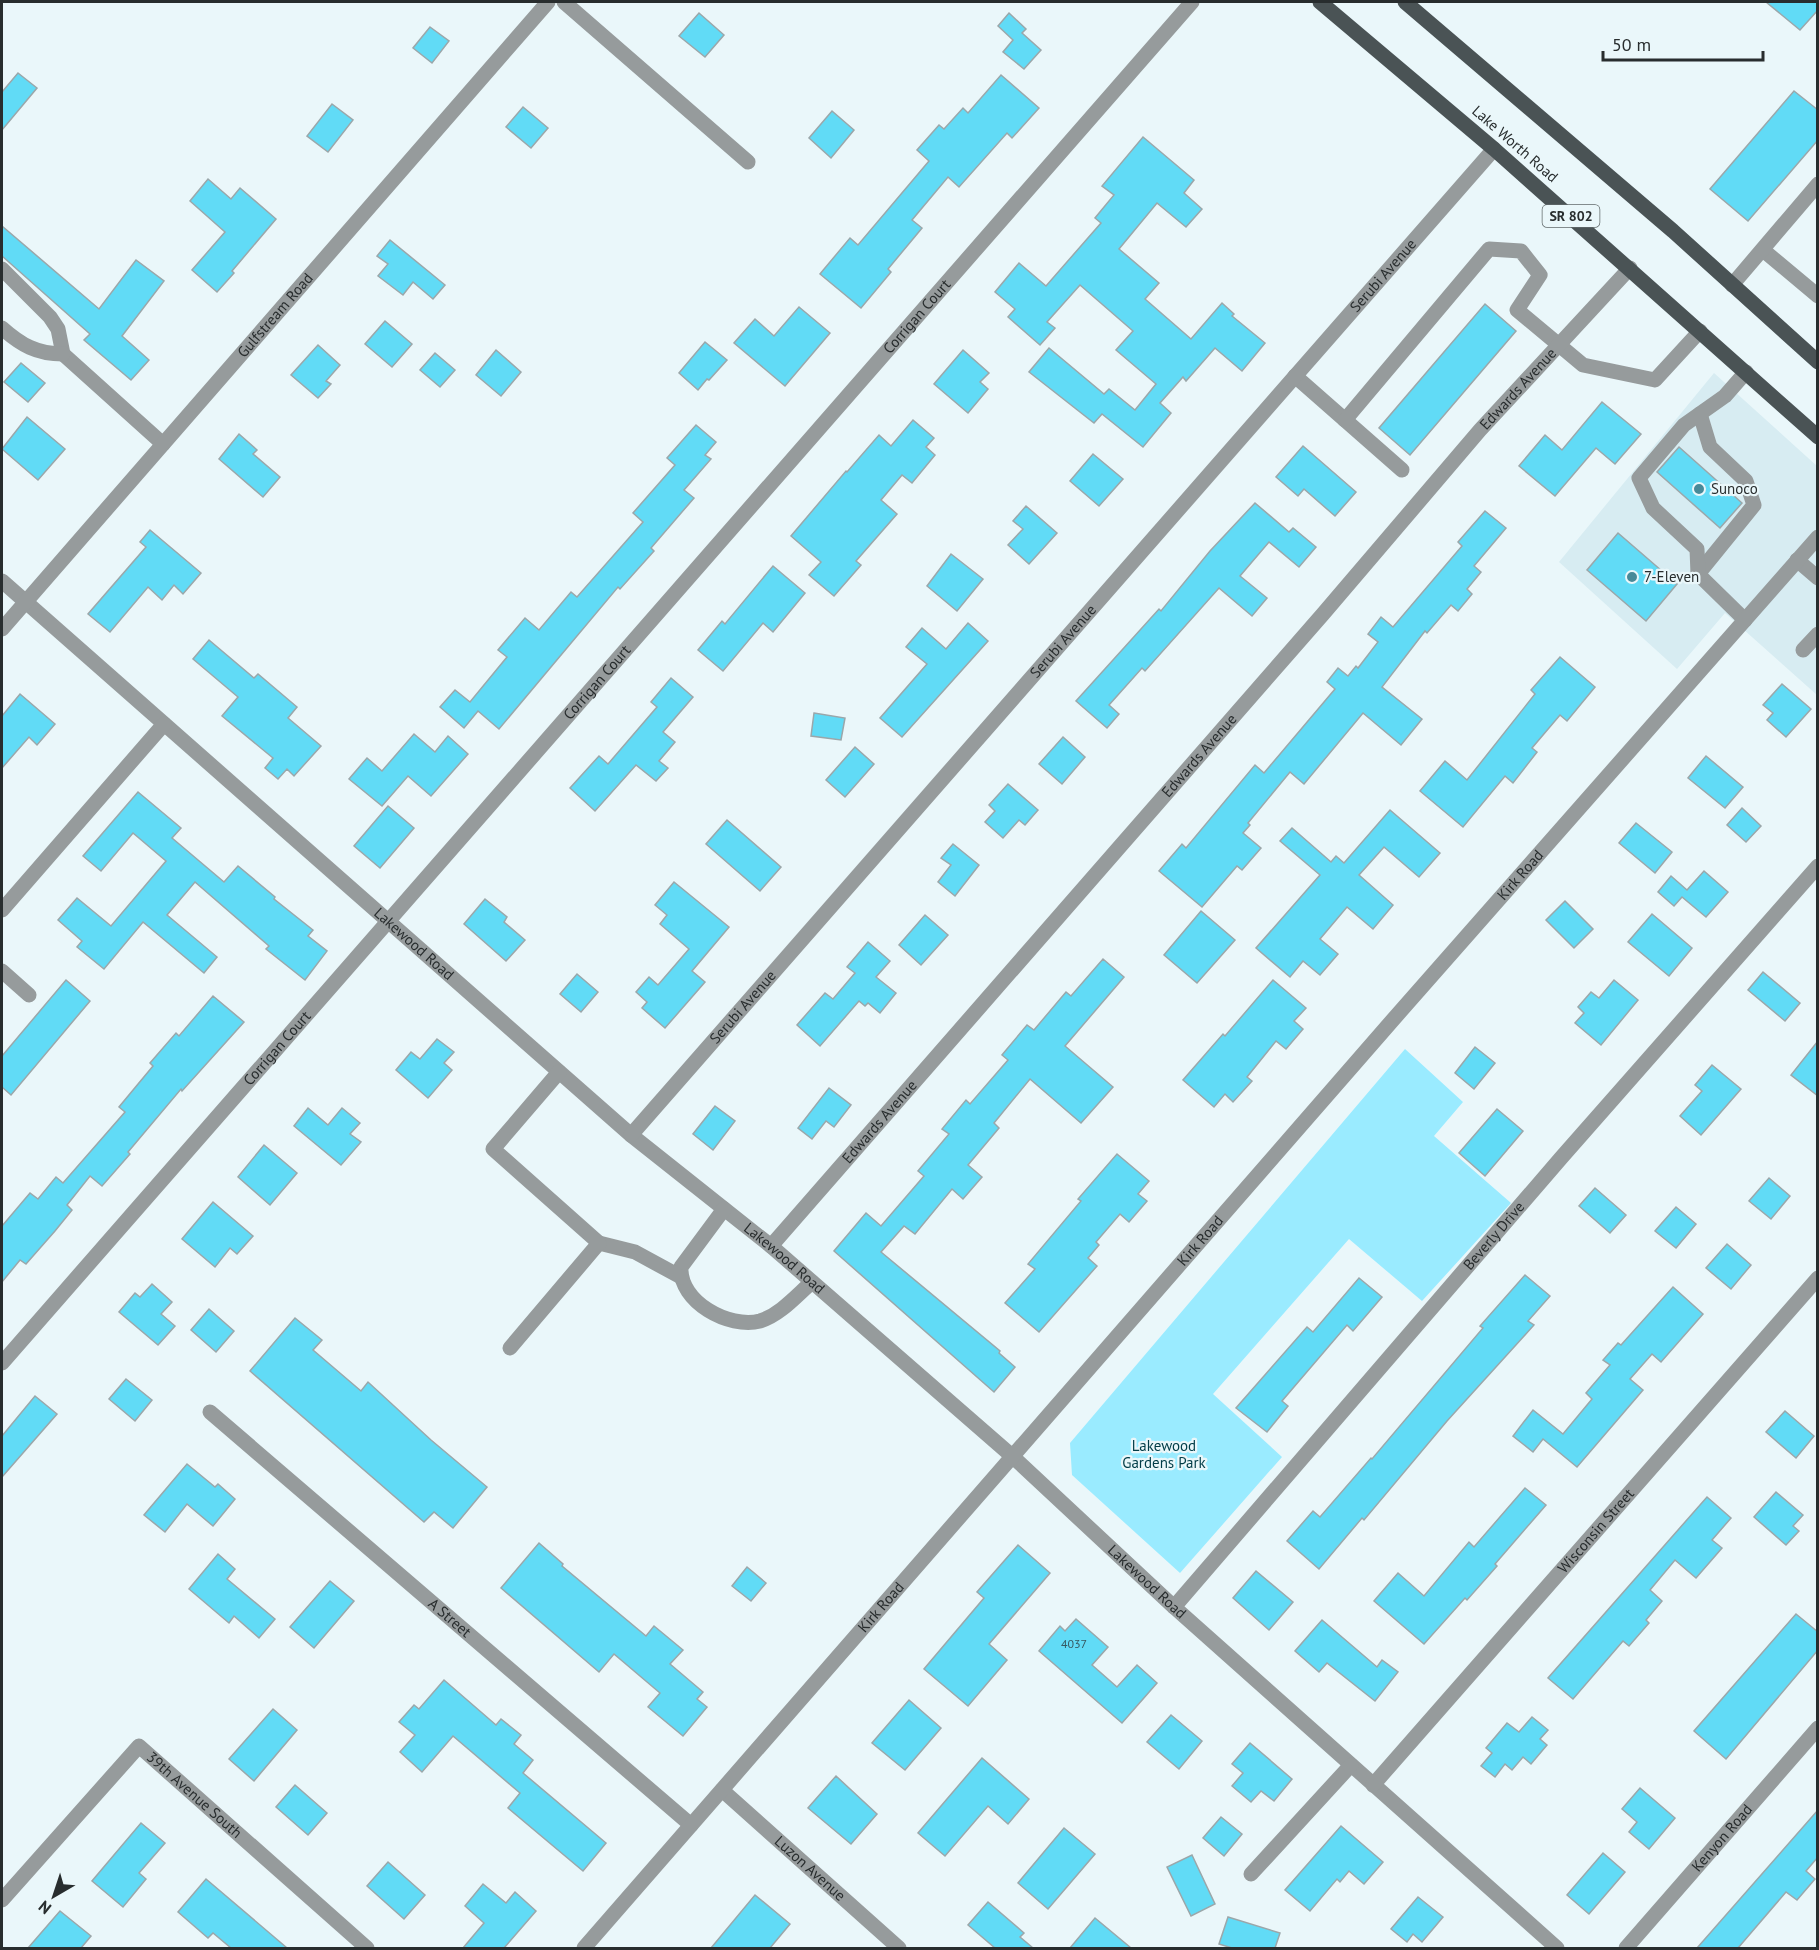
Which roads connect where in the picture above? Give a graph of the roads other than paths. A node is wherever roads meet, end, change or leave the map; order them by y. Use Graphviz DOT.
graph roads {
  1 [pos="548,2"];
  2 [pos="564,2"];
  3 [pos="1192,2"];
  4 [pos="1320,2"];
  5 [pos="1414,4"];
  6 [pos="1494,149"];
  7 [pos="748,162"];
  8 [pos="1818,184"];
  9 [pos="1763,250"];
  10 [pos="1630,268"];
  11 [pos="2,269"];
  12 [pos="1732,285"];
  13 [pos="1818,296"];
  14 [pos="2,328"];
  15 [pos="1700,331"];
  16 [pos="1558,346"];
  17 [pos="63,354"];
  18 [pos="1815,356"];
  19 [pos="1746,372"];
  20 [pos="1295,376"];
  21 [pos="1700,414"];
  22 [pos="1345,420"];
  23 [pos="1818,437"];
  24 [pos="163,444"];
  25 [pos="1402,470"];
  26 [pos="1818,537"];
  27 [pos="1797,560"];
  28 [pos="1698,574"];
  29 [pos="1818,578"];
  30 [pos="2,581"];
  31 [pos="25,602"];
  32 [pos="1745,620"];
  33 [pos="2,629"];
  34 [pos="1818,634"];
  35 [pos="1803,650"];
  36 [pos="164,724"];
  37 [pos="1818,866"];
  38 [pos="2,910"];
  39 [pos="388,921"];
  40 [pos="2,971"];
  41 [pos="30,995"];
  42 [pos="559,1072"];
  43 [pos="631,1135"];
  44 [pos="724,1209"];
  45 [pos="599,1243"];
  46 [pos="771,1246"];
  47 [pos="681,1277"];
  48 [pos="1818,1278"];
  49 [pos="812,1282"];
  50 [pos="510,1348"];
  51 [pos="2,1363"];
  52 [pos="210,1412"];
  53 [pos="1012,1456"];
  54 [pos="1174,1607"];
  55 [pos="1818,1728"];
  56 [pos="1351,1765"];
  57 [pos="1373,1785"];
  58 [pos="722,1790"];
  59 [pos="691,1825"];
  60 [pos="1251,1874"];
  61 [pos="2,1900"];
  62 [pos="367,1948"];
  63 [pos="584,1948"];
  64 [pos="899,1948"];
  65 [pos="1557,1948"];
  66 [pos="1626,1948"];
  1 -- 24 [label="street, Gulfstream Road"];
  2 -- 7 [label="street"];
  3 -- 39 [label="street, Corrigan Court"];
  4 -- 6 [label="main road, Lake Worth Road / SR 802"];
  5 -- 12 [label="main road"];
  6 -- 10 [label="main road, Lake Worth Road / SR 802"];
  6 -- 20 [label="street, Serubi Avenue"];
  8 -- 9 [label="street"];
  9 -- 12 [label="street"];
  9 -- 13 [label="street"];
  10 -- 15 [label="main road, Lake Worth Road / SR 802"];
  10 -- 16 [label="street, Edwards Avenue"];
  11 -- 17 [label="street"];
  12 -- 18 [label="main road"];
  14 -- 17 [label="street"];
  15 -- 16 [label="street"];
  15 -- 19 [label="main road, Lake Worth Road / SR 802"];
  16 -- 22 [label="street"];
  16 -- 46 [label="street, Edwards Avenue"];
  17 -- 24 [label="street"];
  19 -- 21 [label="street"];
  19 -- 23 [label="main road, Lake Worth Road / SR 802"];
  20 -- 22 [label="street"];
  20 -- 43 [label="street, Serubi Avenue"];
  21 -- 28 [label="street"];
  21 -- 28 [label="street"];
  22 -- 25 [label="street"];
  24 -- 31 [label="street, Gulfstream Road"];
  26 -- 27 [label="street, Kirk Road"];
  27 -- 29 [label="street"];
  27 -- 32 [label="street, Kirk Road"];
  28 -- 32 [label="street"];
  30 -- 31 [label="street, Lakewood Road"];
  31 -- 33 [label="street, Gulfstream Road"];
  31 -- 36 [label="street, Lakewood Road"];
  32 -- 53 [label="street, Kirk Road"];
  34 -- 35 [label="street"];
  36 -- 38 [label="street"];
  36 -- 39 [label="street, Lakewood Road"];
  37 -- 54 [label="street, Beverly Drive"];
  39 -- 42 [label="street, Lakewood Road"];
  39 -- 51 [label="street, Corrigan Court"];
  40 -- 41 [label="street"];
  42 -- 43 [label="street, Lakewood Road"];
  42 -- 45 [label="street"];
  43 -- 44 [label="street, Lakewood Road"];
  44 -- 46 [label="street, Lakewood Road"];
  44 -- 47 [label="street"];
  45 -- 47 [label="street"];
  45 -- 50 [label="street"];
  46 -- 49 [label="street, Lakewood Road"];
  47 -- 49 [label="street"];
  48 -- 57 [label="street, Wisconsin Street"];
  49 -- 53 [label="street, Lakewood Road"];
  52 -- 59 [label="street, A Street"];
  53 -- 54 [label="street, Lakewood Road"];
  53 -- 58 [label="street, Kirk Road"];
  54 -- 56 [label="street, Lakewood Road"];
  55 -- 66 [label="street, Kenyon Road"];
  56 -- 57 [label="street, Lakewood Road"];
  56 -- 60 [label="street"];
  57 -- 65 [label="street, Lakewood Road"];
  58 -- 59 [label="street, Kirk Road"];
  58 -- 64 [label="street, Luzon Avenue"];
  59 -- 63 [label="street, Kirk Road"];
  61 -- 62 [label="street, 39th Avenue South"];
}
